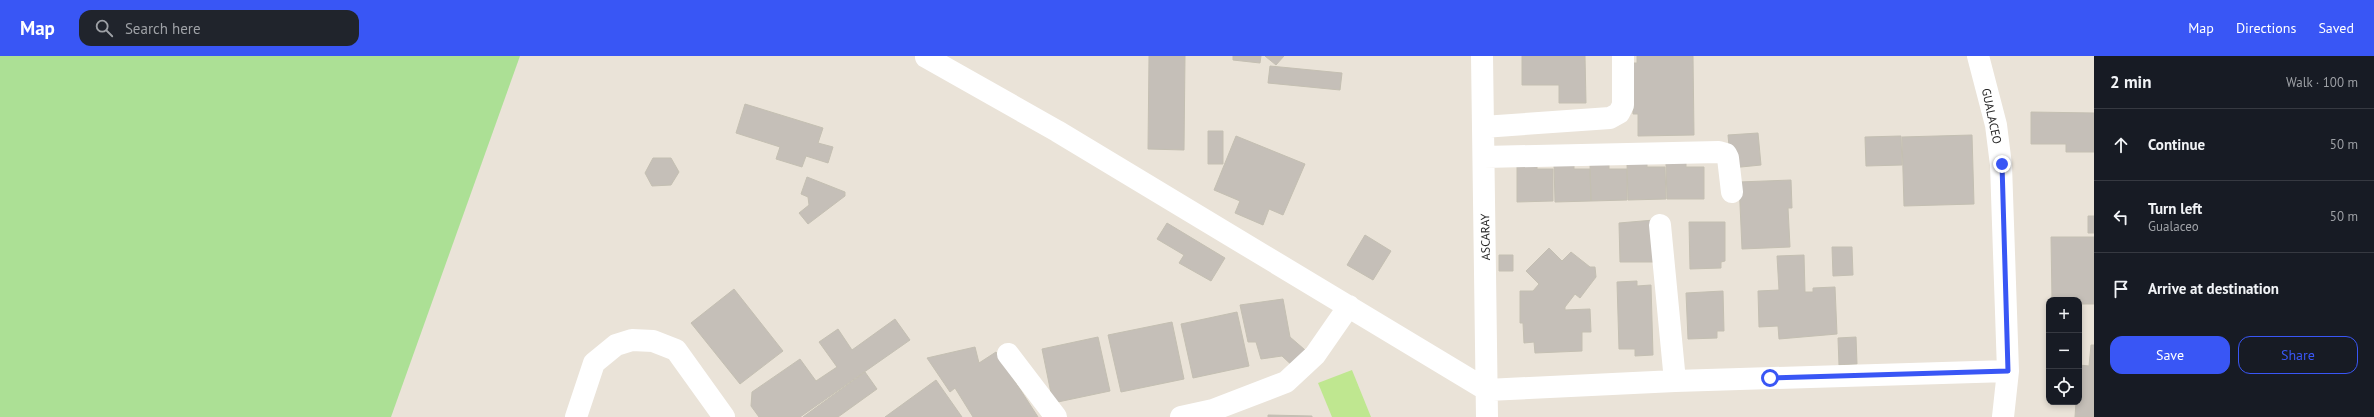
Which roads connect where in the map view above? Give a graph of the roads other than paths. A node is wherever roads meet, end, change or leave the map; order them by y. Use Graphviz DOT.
graph roads {
  1 [pos="1482,56"];
  2 [pos="1623,56"];
  3 [pos="1978,56"];
  4 [pos="926,57"];
  5 [pos="1483,127"];
  6 [pos="1484,157"];
  7 [pos="1732,192"];
  8 [pos="1660,225"];
  9 [pos="1349,306"];
  10 [pos="1008,354"];
  11 [pos="2008,371"];
  12 [pos="1675,381"];
  13 [pos="1487,390"];
  14 [pos="576,417"];
  15 [pos="724,417"];
  16 [pos="1056,417"];
  17 [pos="1181,417"];
  18 [pos="1487,417"];
  19 [pos="2003,417"];
  1 -- 5 [label="street, ASCARAY"];
  2 -- 5 [label="street"];
  3 -- 11 [label="street, GUALACEO"];
  4 -- 9 [label="street"];
  5 -- 6 [label="street, ASCARAY"];
  6 -- 7 [label="street"];
  6 -- 13 [label="street, ASCARAY"];
  8 -- 12 [label="street"];
  9 -- 13 [label="street"];
  9 -- 17 [label="street"];
  10 -- 16 [label="street"];
  11 -- 12 [label="street"];
  11 -- 19 [label="street, GUALACEO"];
  12 -- 13 [label="street"];
  13 -- 18 [label="street, ASCARAY"];
  14 -- 15 [label="street"];
}
